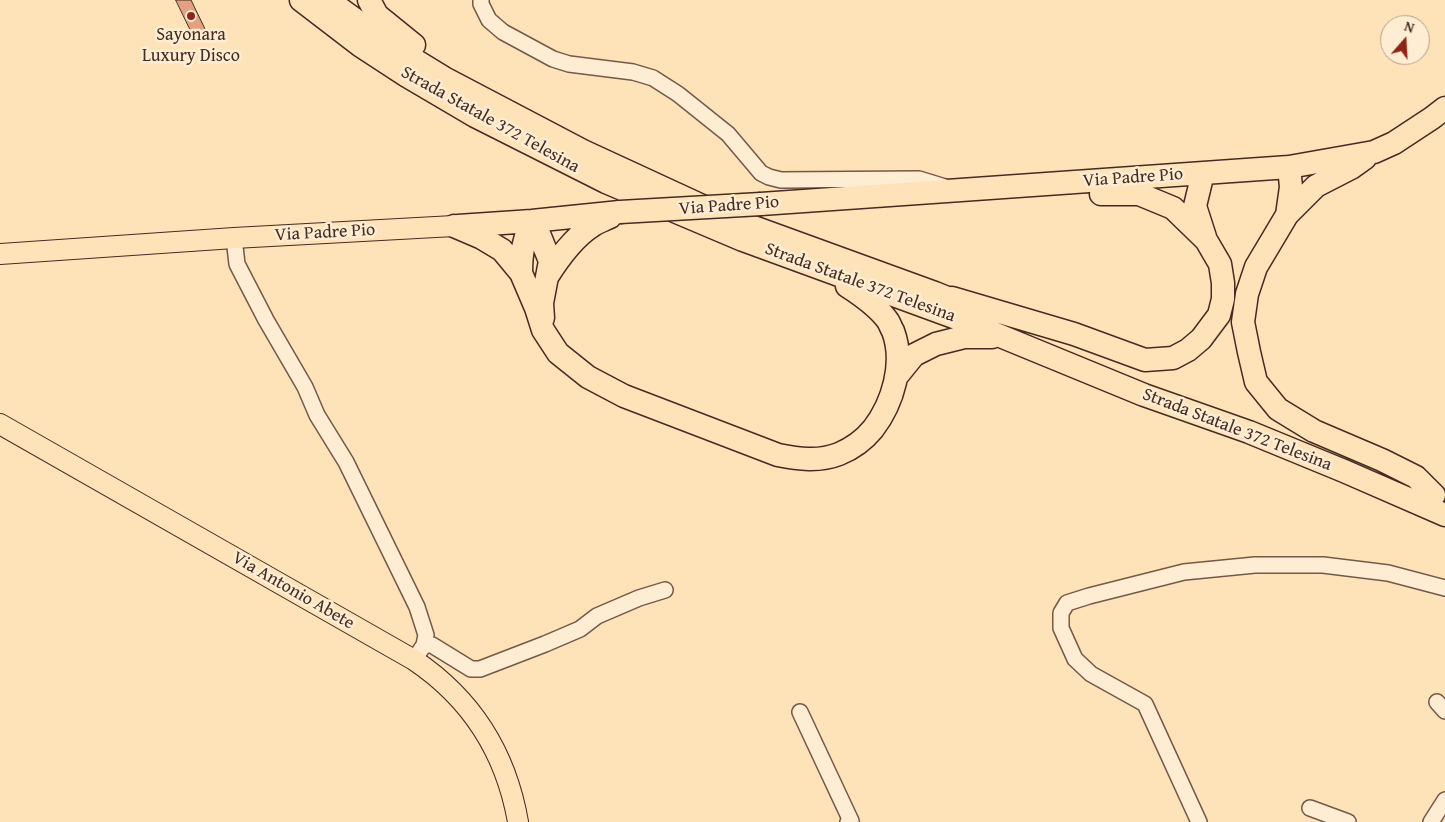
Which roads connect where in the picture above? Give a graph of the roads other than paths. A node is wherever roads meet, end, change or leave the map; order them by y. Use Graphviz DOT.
graph roads {
  1 [pos="282,0"];
  2 [pos="301,0"];
  3 [pos="328,0"];
  4 [pos="369,0"];
  5 [pos="481,0"];
  6 [pos="361,46"];
  7 [pos="1445,108"];
  8 [pos="517,116"];
  9 [pos="1374,152"];
  10 [pos="1289,167"];
  11 [pos="1203,173"];
  12 [pos="965,190"];
  13 [pos="620,212"];
  14 [pos="1287,215"];
  15 [pos="532,221"];
  16 [pos="454,226"];
  17 [pos="234,238"];
  18 [pos="1206,240"];
  19 [pos="0,254"];
  20 [pos="824,270"];
  21 [pos="521,272"];
  22 [pos="547,277"];
  23 [pos="935,294"];
  24 [pos="543,330"];
  25 [pos="1002,337"];
  26 [pos="897,376"];
  27 [pos="0,424"];
  28 [pos="1440,497"];
  29 [pos="1445,515"];
  30 [pos="1445,588"];
  31 [pos="665,590"];
  32 [pos="419,652"];
  33 [pos="800,712"];
  34 [pos="1445,800"];
  35 [pos="1310,808"];
  36 [pos="518,822"];
  37 [pos="848,822"];
  38 [pos="1199,822"];
  39 [pos="1348,822"];
  40 [pos="1431,822"];
  1 -- 6 [label="highway"];
  2 -- 6 [label="highway, Strada Statale 372 Telesina"];
  3 -- 8 [label="highway, Strada Statale 372 Telesina"];
  4 -- 8 [label="highway"];
  5 -- 12 [label="street"];
  6 -- 20 [label="highway, Strada Statale 372 Telesina"];
  7 -- 9 [label="highway, Via Padre Pio"];
  8 -- 23 [label="highway, Strada Statale 372 Telesina"];
  9 -- 10 [label="highway, Via Padre Pio"];
  9 -- 14 [label="highway"];
  10 -- 11 [label="highway, Via Padre Pio"];
  10 -- 14 [label="highway"];
  11 -- 12 [label="highway, Via Padre Pio"];
  11 -- 18 [label="highway"];
  12 -- 13 [label="highway, Via Padre Pio, bridge"];
  12 -- 18 [label="highway"];
  13 -- 15 [label="highway, Via Padre Pio"];
  13 -- 22 [label="highway"];
  14 -- 28 [label="highway"];
  15 -- 16 [label="highway, Via Padre Pio"];
  15 -- 21 [label="highway"];
  15 -- 22 [label="highway"];
  16 -- 17 [label="main road, Via Padre Pio"];
  16 -- 21 [label="highway"];
  17 -- 19 [label="main road, Via Padre Pio"];
  17 -- 32 [label="street"];
  18 -- 23 [label="highway"];
  20 -- 25 [label="highway, Strada Statale 372 Telesina"];
  20 -- 26 [label="highway"];
  21 -- 24 [label="highway"];
  22 -- 24 [label="highway"];
  23 -- 28 [label="highway, Strada Statale 372 Telesina"];
  24 -- 26 [label="highway"];
  25 -- 26 [label="highway"];
  25 -- 29 [label="highway, Strada Statale 372 Telesina"];
  27 -- 32 [label="main road, Via Antonio Abete"];
  30 -- 38 [label="street"];
  31 -- 32 [label="street"];
  32 -- 36 [label="main road, Via Antonio Abete"];
  33 -- 37 [label="street"];
  34 -- 40 [label="street"];
  35 -- 39 [label="street"];
}
